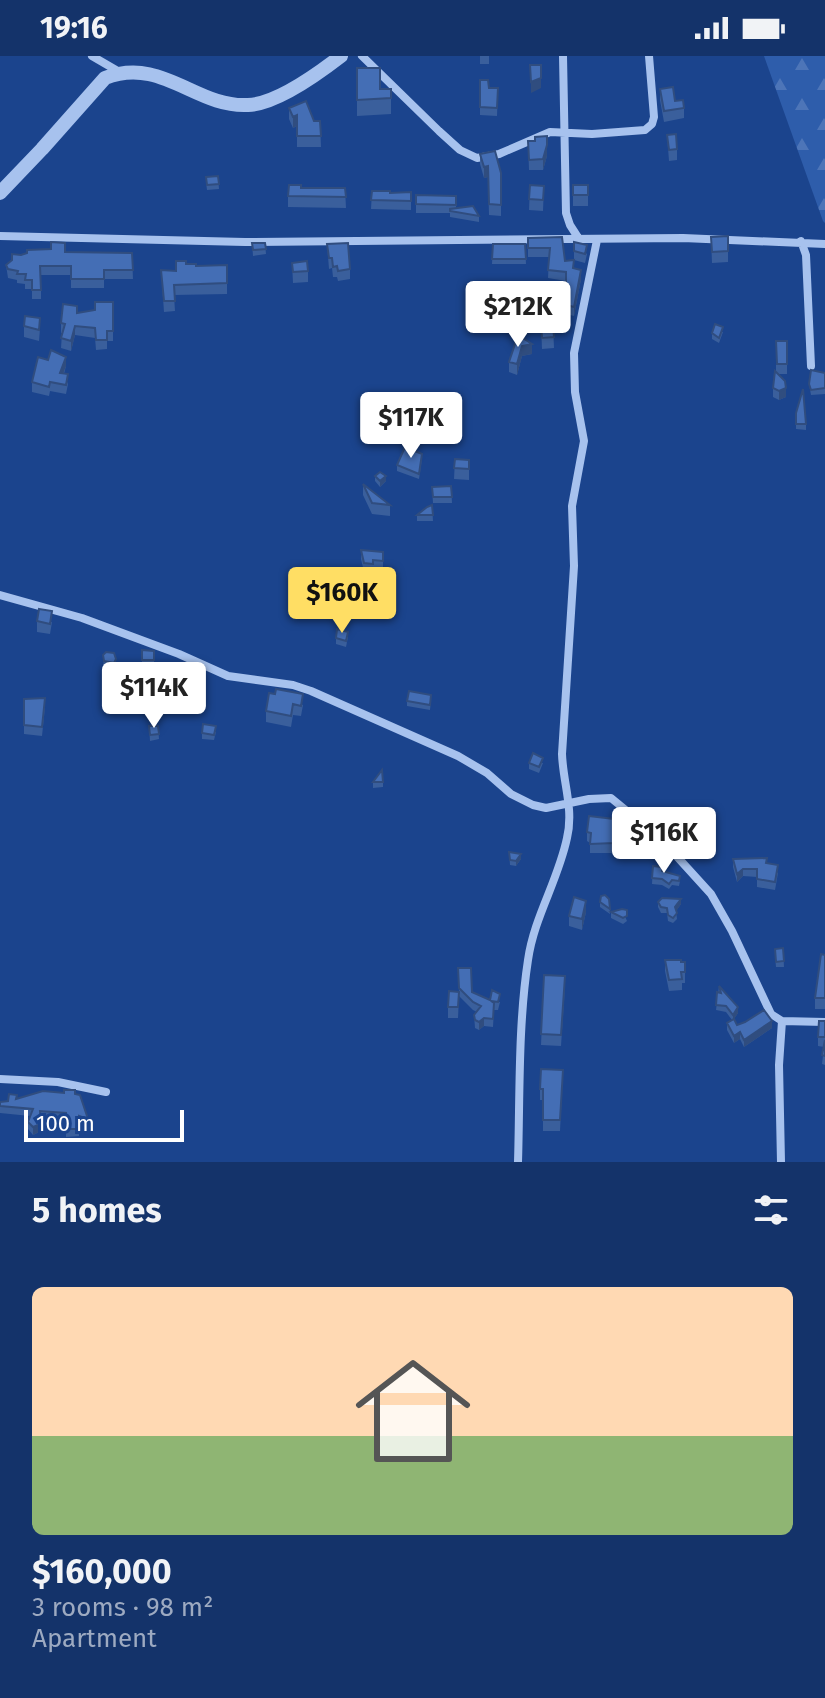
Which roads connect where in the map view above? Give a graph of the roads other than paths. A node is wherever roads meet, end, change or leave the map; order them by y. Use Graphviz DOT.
graph roads {
  1 [pos="92,56"];
  2 [pos="341,56"];
  3 [pos="362,56"];
  4 [pos="563,56"];
  5 [pos="649,56"];
  6 [pos="116,70"];
  7 [pos="564,132"];
  8 [pos="0,193"];
  9 [pos="0,236"];
  10 [pos="579,239"];
  11 [pos="597,240"];
  12 [pos="801,241"];
  13 [pos="825,244"];
  14 [pos="811,366"];
  15 [pos="0,595"];
  16 [pos="571,804"];
  17 [pos="782,1021"];
  18 [pos="825,1022"];
  19 [pos="0,1079"];
  20 [pos="106,1092"];
  21 [pos="518,1162"];
  22 [pos="781,1162"];
  1 -- 6 [label="street"];
  2 -- 6 [label="street"];
  3 -- 7 [label="street"];
  4 -- 7 [label="street"];
  5 -- 7 [label="street"];
  6 -- 8 [label="street"];
  7 -- 10 [label="street"];
  9 -- 10 [label="street"];
  10 -- 11 [label="street"];
  11 -- 12 [label="street"];
  11 -- 16 [label="street"];
  12 -- 13 [label="street"];
  12 -- 14 [label="street"];
  15 -- 16 [label="street"];
  16 -- 17 [label="street"];
  16 -- 21 [label="street"];
  17 -- 18 [label="street"];
  17 -- 22 [label="street"];
  19 -- 20 [label="street"];
}
